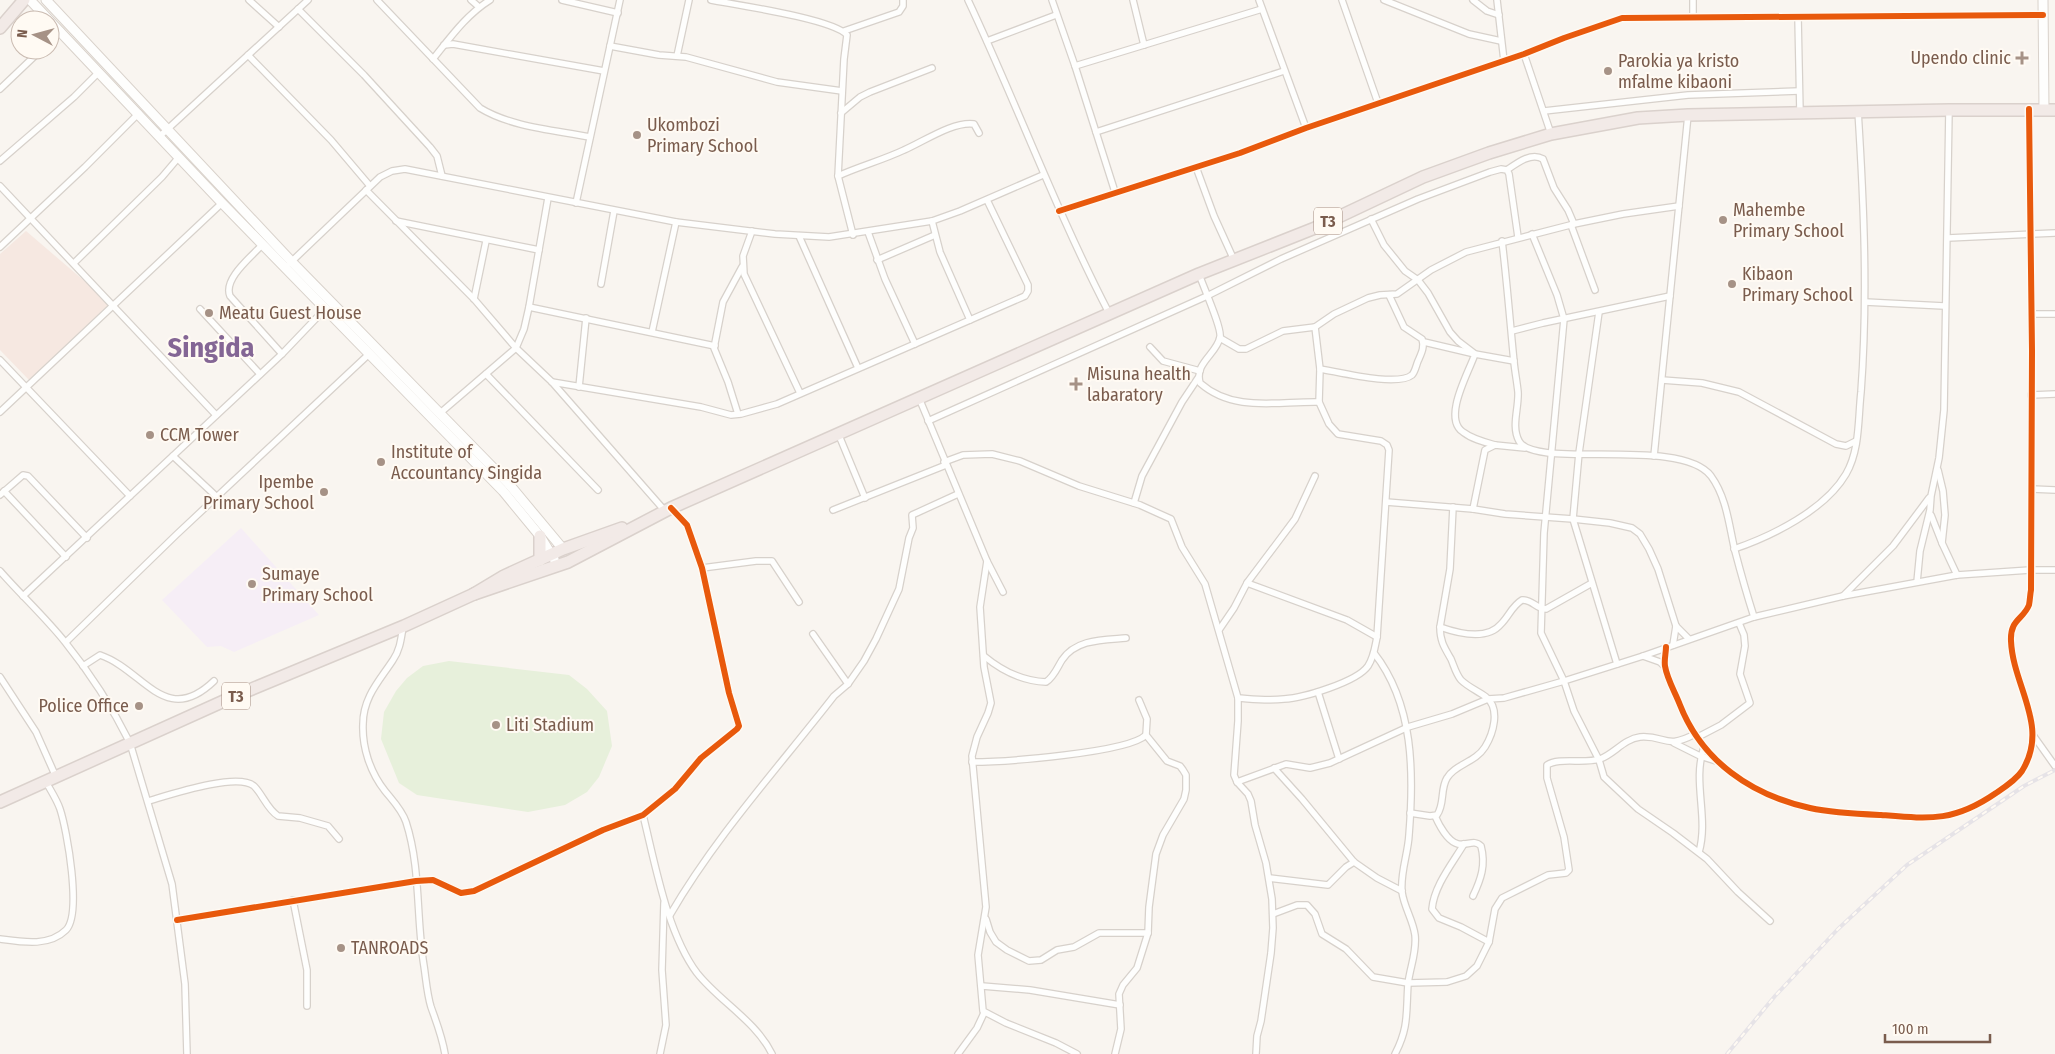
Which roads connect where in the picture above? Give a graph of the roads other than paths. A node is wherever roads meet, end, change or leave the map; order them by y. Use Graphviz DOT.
graph roads {
  1 [pos="24,0"];
  2 [pos="30,0"];
  3 [pos="46,0"];
  4 [pos="250,0"];
  5 [pos="308,0"];
  6 [pos="377,0"];
  7 [pos="472,0"];
  8 [pos="490,0"];
  9 [pos="562,0"];
  10 [pos="620,0"];
  11 [pos="689,0"];
  12 [pos="713,0"];
  13 [pos="903,0"];
  14 [pos="968,0"];
  15 [pos="1052,0"];
  16 [pos="1133,0"];
  17 [pos="1259,0"];
  18 [pos="1342,0"];
  19 [pos="1384,0"];
  20 [pos="1473,0"];
  21 [pos="1497,0"];
  22 [pos="1693,0"];
  23 [pos="2043,0"];
  24 [pos="479,7"];
  25 [pos="298,9"];
  26 [pos="1262,9"];
  27 [pos="618,14"];
  28 [pos="1499,14"];
  29 [pos="1056,15"];
  30 [pos="2043,15"];
  31 [pos="1693,16"];
  32 [pos="1798,17"];
  33 [pos="279,27"];
  34 [pos="0,28"];
  35 [pos="61,31"];
  36 [pos="844,31"];
  37 [pos="987,41"];
  38 [pos="1501,41"];
  39 [pos="1144,44"];
  40 [pos="444,45"];
  41 [pos="610,46"];
  42 [pos="1524,54"];
  43 [pos="248,55"];
  44 [pos="677,56"];
  45 [pos="433,59"];
  46 [pos="30,60"];
  47 [pos="1504,61"];
  48 [pos="1076,66"];
  49 [pos="932,68"];
  50 [pos="604,71"];
  51 [pos="1284,71"];
  52 [pos="100,72"];
  53 [pos="0,89"];
  54 [pos="842,91"];
  55 [pos="1799,91"];
  56 [pos="1378,102"];
  57 [pos="2029,109"];
  58 [pos="1949,110"];
  59 [pos="2049,110"];
  60 [pos="1544,111"];
  61 [pos="1858,111"];
  62 [pos="139,113"];
  63 [pos="841,113"];
  64 [pos="1800,114"];
  65 [pos="1688,116"];
  66 [pos="1306,128"];
  67 [pos="168,129"];
  68 [pos="1096,132"];
  69 [pos="979,133"];
  70 [pos="1551,134"];
  71 [pos="160,136"];
  72 [pos="590,137"];
  73 [pos="179,157"];
  74 [pos="0,161"];
  75 [pos="1196,166"];
  76 [pos="1507,170"];
  77 [pos="442,176"];
  78 [pos="838,176"];
  79 [pos="1043,176"];
  80 [pos="0,186"];
  81 [pos="368,188"];
  82 [pos="1116,192"];
  83 [pos="548,198"];
  84 [pos="987,200"];
  85 [pos="222,203"];
  86 [pos="576,203"];
  87 [pos="1679,206"];
  88 [pos="614,211"];
  89 [pos="1059,211"];
  90 [pos="32,219"];
  91 [pos="1371,219"];
  92 [pos="396,221"];
  93 [pos="932,221"];
  94 [pos="676,222"];
  95 [pos="1572,225"];
  96 [pos="752,231"];
  97 [pos="868,232"];
  98 [pos="2055,233"];
  99 [pos="853,234"];
  100 [pos="1532,234"];
  101 [pos="2030,234"];
  102 [pos="935,235"];
  103 [pos="799,236"];
  104 [pos="1518,237"];
  105 [pos="1948,238"];
  106 [pos="486,241"];
  107 [pos="1502,241"];
  108 [pos="262,245"];
  109 [pos="0,247"];
  110 [pos="538,250"];
  111 [pos="877,260"];
  112 [pos="1234,260"];
  113 [pos="74,263"];
  114 [pos="288,264"];
  115 [pos="742,267"];
  116 [pos="1199,274"];
  117 [pos="1418,280"];
  118 [pos="601,284"];
  119 [pos="1595,290"];
  120 [pos="1388,295"];
  121 [pos="1206,296"];
  122 [pos="1670,296"];
  123 [pos="474,299"];
  124 [pos="1865,302"];
  125 [pos="113,304"];
  126 [pos="1944,306"];
  127 [pos="530,307"];
  128 [pos="200,309"];
  129 [pos="325,310"];
  130 [pos="1599,312"];
  131 [pos="1109,313"];
  132 [pos="2031,314"];
  133 [pos="2055,314"];
  134 [pos="586,318"];
  135 [pos="1564,318"];
  136 [pos="970,320"];
  137 [pos="1315,327"];
  138 [pos="1512,331"];
  139 [pos="652,332"];
  140 [pos="1220,338"];
  141 [pos="1424,342"];
  142 [pos="915,344"];
  143 [pos="715,346"];
  144 [pos="1150,347"];
  145 [pos="516,348"];
  146 [pos="282,354"];
  147 [pos="369,354"];
  148 [pos="1475,354"];
  149 [pos="0,360"];
  150 [pos="1514,361"];
  151 [pos="858,368"];
  152 [pos="1320,369"];
  153 [pos="1200,371"];
  154 [pos="260,374"];
  155 [pos="486,374"];
  156 [pos="1198,378"];
  157 [pos="1662,380"];
  158 [pos="552,382"];
  159 [pos="26,387"];
  160 [pos="579,387"];
  161 [pos="800,393"];
  162 [pos="2055,394"];
  163 [pos="2031,395"];
  164 [pos="918,397"];
  165 [pos="1319,402"];
  166 [pos="0,412"];
  167 [pos="738,414"];
  168 [pos="216,415"];
  169 [pos="437,416"];
  170 [pos="928,421"];
  171 [pos="838,433"];
  172 [pos="1856,441"];
  173 [pos="1495,445"];
  174 [pos="1525,448"];
  175 [pos="1551,453"];
  176 [pos="1579,453"];
  177 [pos="174,456"];
  178 [pos="1654,456"];
  179 [pos="945,464"];
  180 [pos="1937,468"];
  181 [pos="1315,476"];
  182 [pos="2032,489"];
  183 [pos="598,490"];
  184 [pos="2055,490"];
  185 [pos="2,493"];
  186 [pos="958,494"];
  187 [pos="130,496"];
  188 [pos="1931,496"];
  189 [pos="217,497"];
  190 [pos="865,498"];
  191 [pos="1386,502"];
  192 [pos="1134,503"];
  193 [pos="1453,507"];
  194 [pos="1473,509"];
  195 [pos="668,510"];
  196 [pos="833,510"];
  197 [pos="1930,510"];
  198 [pos="1546,517"];
  199 [pos="1573,519"];
  200 [pos="646,521"];
  201 [pos="540,536"];
  202 [pos="87,538"];
  203 [pos="1942,543"];
  204 [pos="1734,549"];
  205 [pos="558,552"];
  206 [pos="66,557"];
  207 [pos="540,560"];
  208 [pos="987,561"];
  209 [pos="556,566"];
  210 [pos="702,568"];
  211 [pos="2030,570"];
  212 [pos="2055,570"];
  213 [pos="0,571"];
  214 [pos="1957,575"];
  215 [pos="1917,582"];
  216 [pos="1247,583"];
  217 [pos="1592,583"];
  218 [pos="1003,592"];
  219 [pos="474,594"];
  220 [pos="23,596"];
  221 [pos="1842,596"];
  222 [pos="799,602"];
  223 [pos="1541,609"];
  224 [pos="1754,617"];
  225 [pos="1739,623"];
  226 [pos="404,626"];
  227 [pos="1676,626"];
  228 [pos="1440,627"];
  229 [pos="1219,630"];
  230 [pos="813,634"];
  231 [pos="1376,637"];
  232 [pos="1126,638"];
  233 [pos="1689,639"];
  234 [pos="66,642"];
  235 [pos="1673,645"];
  236 [pos="1666,647"];
  237 [pos="1374,653"];
  238 [pos="984,656"];
  239 [pos="1643,656"];
  240 [pos="1617,664"];
  241 [pos="83,666"];
  242 [pos="1664,666"];
  243 [pos="0,677"];
  244 [pos="214,681"];
  245 [pos="1564,681"];
  246 [pos="848,684"];
  247 [pos="1318,692"];
  248 [pos="1238,698"];
  249 [pos="1488,698"];
  250 [pos="1139,700"];
  251 [pos="1408,727"];
  252 [pos="2033,734"];
  253 [pos="1146,735"];
  254 [pos="1696,735"];
  255 [pos="130,743"];
  256 [pos="1674,743"];
  257 [pos="1704,747"];
  258 [pos="1700,756"];
  259 [pos="1339,759"];
  260 [pos="1599,760"];
  261 [pos="972,762"];
  262 [pos="1718,762"];
  263 [pos="2055,766"];
  264 [pos="1274,768"];
  265 [pos="51,779"];
  266 [pos="1237,782"];
  267 [pos="148,801"];
  268 [pos="0,802"];
  269 [pos="1410,813"];
  270 [pos="644,815"];
  271 [pos="1435,816"];
  272 [pos="339,839"];
  273 [pos="1464,844"];
  274 [pos="1699,852"];
  275 [pos="1354,862"];
  276 [pos="1269,878"];
  277 [pos="416,881"];
  278 [pos="1402,891"];
  279 [pos="1473,896"];
  280 [pos="664,899"];
  281 [pos="293,900"];
  282 [pos="1273,914"];
  283 [pos="670,915"];
  284 [pos="985,917"];
  285 [pos="177,920"];
  286 [pos="1770,921"];
  287 [pos="1148,933"];
  288 [pos="0,940"];
  289 [pos="1489,942"];
  290 [pos="1408,983"];
  291 [pos="982,986"];
  292 [pos="1120,1005"];
  293 [pos="307,1006"];
  294 [pos="984,1013"];
  295 [pos="187,1054"];
  296 [pos="444,1054"];
  297 [pos="662,1054"];
  298 [pos="772,1054"];
  299 [pos="958,1054"];
  300 [pos="1077,1054"];
  301 [pos="1115,1054"];
  302 [pos="1256,1054"];
  303 [pos="1395,1054"];
  1 -- 34 [label="highway"];
  2 -- 35 [label="main road"];
  3 -- 67 [label="main road"];
  4 -- 33 [label="street"];
  5 -- 25 [label="street"];
  6 -- 45 [label="street"];
  7 -- 24 [label="street"];
  8 -- 24 [label="street"];
  9 -- 27 [label="street"];
  10 -- 27 [label="street"];
  11 -- 44 [label="street"];
  12 -- 36 [label="street"];
  13 -- 36 [label="street"];
  14 -- 37 [label="street"];
  15 -- 29 [label="street"];
  16 -- 39 [label="street"];
  17 -- 26 [label="street"];
  18 -- 56 [label="street"];
  19 -- 38 [label="street"];
  20 -- 28 [label="street"];
  21 -- 28 [label="street"];
  22 -- 31 [label="street"];
  23 -- 30 [label="main road"];
  24 -- 40 [label="street"];
  25 -- 33 [label="street"];
  25 -- 77 [label="street"];
  26 -- 39 [label="street"];
  26 -- 51 [label="street"];
  27 -- 41 [label="street"];
  28 -- 38 [label="street"];
  29 -- 37 [label="street"];
  29 -- 48 [label="street"];
  30 -- 32 [label="street"];
  30 -- 59 [label="main road"];
  31 -- 32 [label="street"];
  31 -- 42 [label="street"];
  32 -- 55 [label="street"];
  33 -- 43 [label="street"];
  35 -- 52 [label="main road"];
  36 -- 54 [label="street"];
  37 -- 79 [label="street"];
  38 -- 47 [label="street"];
  39 -- 48 [label="street"];
  40 -- 45 [label="street"];
  40 -- 50 [label="street"];
  41 -- 44 [label="street"];
  41 -- 50 [label="street"];
  42 -- 47 [label="street"];
  42 -- 60 [label="street"];
  43 -- 67 [label="street"];
  43 -- 81 [label="street"];
  44 -- 54 [label="street"];
  45 -- 72 [label="street"];
  46 -- 53 [label="street"];
  47 -- 56 [label="street"];
  48 -- 68 [label="street"];
  49 -- 63 [label="street"];
  50 -- 72 [label="street"];
  51 -- 66 [label="street"];
  51 -- 68 [label="street"];
  52 -- 62 [label="main road"];
  52 -- 74 [label="street"];
  54 -- 63 [label="street"];
  55 -- 60 [label="street"];
  55 -- 64 [label="street"];
  56 -- 66 [label="street"];
  57 -- 58 [label="highway, T3"];
  57 -- 59 [label="highway, T3"];
  57 -- 101 [label="street"];
  58 -- 61 [label="highway, T3"];
  58 -- 105 [label="street"];
  60 -- 70 [label="street"];
  61 -- 64 [label="highway, T3"];
  61 -- 124 [label="street"];
  62 -- 71 [label="main road"];
  62 -- 90 [label="street"];
  63 -- 78 [label="street"];
  64 -- 65 [label="highway, T3"];
  65 -- 70 [label="highway, T3"];
  65 -- 87 [label="street"];
  66 -- 75 [label="street"];
  67 -- 71 [label="street"];
  67 -- 114 [label="main road"];
  68 -- 82 [label="street"];
  69 -- 78 [label="street"];
  70 -- 112 [label="highway, T3"];
  71 -- 73 [label="main road"];
  72 -- 86 [label="street"];
  73 -- 85 [label="main road"];
  73 -- 113 [label="street"];
  75 -- 82 [label="street"];
  75 -- 112 [label="street"];
  76 -- 91 [label="street"];
  76 -- 95 [label="street"];
  76 -- 104 [label="street"];
  77 -- 81 [label="street"];
  77 -- 83 [label="street"];
  78 -- 99 [label="street"];
  79 -- 84 [label="street"];
  79 -- 89 [label="street"];
  80 -- 90 [label="street"];
  81 -- 92 [label="street"];
  81 -- 114 [label="street"];
  82 -- 89 [label="street"];
  83 -- 86 [label="street"];
  83 -- 110 [label="street"];
  84 -- 93 [label="street"];
  84 -- 136 [label="street"];
  85 -- 108 [label="main road"];
  85 -- 125 [label="street"];
  86 -- 88 [label="street"];
  87 -- 95 [label="street"];
  87 -- 122 [label="street"];
  88 -- 94 [label="street"];
  88 -- 118 [label="street"];
  89 -- 131 [label="street"];
  90 -- 109 [label="street"];
  90 -- 113 [label="street"];
  91 -- 117 [label="street"];
  91 -- 121 [label="street"];
  92 -- 106 [label="street"];
  92 -- 123 [label="street"];
  93 -- 97 [label="street"];
  93 -- 102 [label="street"];
  94 -- 96 [label="street"];
  94 -- 139 [label="street"];
  95 -- 100 [label="street"];
  95 -- 119 [label="street"];
  96 -- 103 [label="street"];
  96 -- 115 [label="street"];
  97 -- 99 [label="street"];
  97 -- 111 [label="street"];
  98 -- 101 [label="street"];
  99 -- 103 [label="street"];
  100 -- 104 [label="street"];
  100 -- 135 [label="street"];
  101 -- 105 [label="street"];
  101 -- 132 [label="street"];
  102 -- 111 [label="street"];
  102 -- 136 [label="street"];
  103 -- 151 [label="street"];
  104 -- 107 [label="street"];
  105 -- 126 [label="street"];
  106 -- 110 [label="street"];
  106 -- 123 [label="street"];
  107 -- 117 [label="street"];
  107 -- 138 [label="street"];
  108 -- 114 [label="main road"];
  108 -- 146 [label="street"];
  110 -- 127 [label="street"];
  111 -- 142 [label="street"];
  112 -- 116 [label="highway, T3"];
  113 -- 125 [label="street"];
  114 -- 129 [label="main road"];
  114 -- 169 [label="main road"];
  115 -- 143 [label="street"];
  115 -- 161 [label="street"];
  116 -- 121 [label="street"];
  116 -- 131 [label="highway, T3"];
  117 -- 120 [label="street"];
  117 -- 148 [label="street"];
  120 -- 137 [label="street"];
  120 -- 141 [label="street"];
  121 -- 140 [label="street"];
  121 -- 170 [label="street"];
  122 -- 130 [label="street"];
  122 -- 157 [label="street"];
  123 -- 145 [label="street"];
  124 -- 126 [label="street"];
  124 -- 172 [label="street"];
  125 -- 159 [label="street"];
  125 -- 168 [label="street"];
  126 -- 180 [label="street"];
  127 -- 134 [label="street"];
  127 -- 145 [label="street"];
  128 -- 154 [label="street"];
  129 -- 146 [label="street"];
  129 -- 147 [label="main road"];
  130 -- 135 [label="street"];
  130 -- 176 [label="street"];
  131 -- 164 [label="highway, T3"];
  132 -- 133 [label="street"];
  132 -- 163 [label="street"];
  134 -- 139 [label="street"];
  134 -- 160 [label="street"];
  135 -- 138 [label="street"];
  135 -- 175 [label="street"];
  136 -- 142 [label="street"];
  137 -- 140 [label="street"];
  137 -- 152 [label="street"];
  138 -- 150 [label="street"];
  139 -- 143 [label="street"];
  140 -- 153 [label="street"];
  141 -- 148 [label="street"];
  141 -- 152 [label="street"];
  142 -- 151 [label="street"];
  143 -- 167 [label="street"];
  144 -- 153 [label="street"];
  145 -- 155 [label="street"];
  145 -- 158 [label="street"];
  146 -- 154 [label="street"];
  147 -- 169 [label="main road"];
  147 -- 189 [label="street"];
  148 -- 150 [label="street"];
  148 -- 173 [label="street"];
  149 -- 159 [label="street"];
  150 -- 174 [label="street"];
  151 -- 161 [label="street"];
  152 -- 165 [label="street"];
  153 -- 156 [label="street"];
  154 -- 168 [label="street"];
  155 -- 169 [label="street"];
  155 -- 183 [label="street"];
  156 -- 165 [label="street"];
  156 -- 192 [label="street"];
  157 -- 172 [label="street"];
  157 -- 178 [label="street"];
  158 -- 160 [label="street"];
  158 -- 195 [label="street"];
  159 -- 166 [label="street"];
  159 -- 187 [label="street"];
  160 -- 167 [label="street"];
  161 -- 167 [label="street"];
  162 -- 163 [label="street"];
  163 -- 182 [label="street"];
  164 -- 170 [label="street"];
  164 -- 171 [label="highway, T3"];
  165 -- 191 [label="street"];
  168 -- 177 [label="street"];
  169 -- 201 [label="main road"];
  169 -- 205 [label="main road"];
  170 -- 179 [label="street"];
  171 -- 190 [label="street"];
  171 -- 195 [label="highway, T3"];
  172 -- 204 [label="street"];
  173 -- 174 [label="street"];
  173 -- 194 [label="street"];
  174 -- 175 [label="street"];
  175 -- 176 [label="street"];
  175 -- 198 [label="street"];
  176 -- 178 [label="street"];
  176 -- 199 [label="street"];
  177 -- 187 [label="street"];
  177 -- 189 [label="street"];
  178 -- 204 [label="street"];
  179 -- 186 [label="street"];
  179 -- 190 [label="street"];
  179 -- 192 [label="street"];
  180 -- 188 [label="street"];
  180 -- 203 [label="street"];
  181 -- 216 [label="street"];
  182 -- 184 [label="street"];
  182 -- 211 [label="street"];
  185 -- 202 [label="street"];
  185 -- 206 [label="street"];
  186 -- 208 [label="street"];
  186 -- 246 [label="street"];
  187 -- 202 [label="street"];
  188 -- 197 [label="street"];
  188 -- 221 [label="street"];
  189 -- 234 [label="street"];
  190 -- 196 [label="street"];
  191 -- 193 [label="street"];
  191 -- 231 [label="street"];
  192 -- 229 [label="street"];
  193 -- 194 [label="street"];
  193 -- 228 [label="street"];
  194 -- 198 [label="street"];
  195 -- 200 [label="highway, T3"];
  195 -- 210 [label="street"];
  197 -- 203 [label="street"];
  197 -- 215 [label="street"];
  198 -- 199 [label="street"];
  198 -- 223 [label="street"];
  199 -- 217 [label="street"];
  199 -- 227 [label="street"];
  200 -- 205 [label="highway, T3"];
  200 -- 209 [label="highway, T3"];
  201 -- 205 [label="main road"];
  201 -- 207 [label="highway"];
  202 -- 206 [label="street"];
  203 -- 214 [label="street"];
  204 -- 224 [label="street"];
  205 -- 207 [label="highway, T3"];
  205 -- 209 [label="main road"];
  206 -- 220 [label="street"];
  207 -- 219 [label="highway, T3"];
  208 -- 218 [label="street"];
  208 -- 238 [label="street"];
  209 -- 219 [label="highway, T3"];
  210 -- 222 [label="street"];
  210 -- 270 [label="street"];
  211 -- 212 [label="street"];
  211 -- 214 [label="street"];
  211 -- 252 [label="street"];
  213 -- 220 [label="street"];
  214 -- 215 [label="street"];
  215 -- 221 [label="street"];
  216 -- 229 [label="street"];
  216 -- 231 [label="street"];
  217 -- 223 [label="street"];
  217 -- 240 [label="street"];
  219 -- 226 [label="highway, T3"];
  220 -- 234 [label="street"];
  221 -- 224 [label="street"];
  223 -- 228 [label="street"];
  223 -- 245 [label="street"];
  224 -- 225 [label="street"];
  225 -- 233 [label="street"];
  225 -- 254 [label="street"];
  226 -- 255 [label="highway, T3"];
  226 -- 277 [label="street"];
  227 -- 233 [label="street"];
  227 -- 235 [label="street"];
  228 -- 249 [label="street"];
  229 -- 248 [label="street"];
  230 -- 246 [label="street"];
  231 -- 237 [label="street"];
  232 -- 238 [label="street"];
  233 -- 235 [label="street"];
  234 -- 241 [label="street"];
  235 -- 236 [label="street"];
  236 -- 239 [label="street"];
  236 -- 242 [label="street"];
  237 -- 247 [label="street"];
  237 -- 251 [label="street"];
  238 -- 261 [label="street"];
  239 -- 240 [label="street"];
  239 -- 242 [label="street"];
  240 -- 245 [label="street"];
  241 -- 244 [label="street"];
  241 -- 255 [label="street"];
  242 -- 254 [label="street"];
  243 -- 265 [label="street"];
  245 -- 249 [label="street"];
  245 -- 260 [label="street"];
  246 -- 283 [label="street"];
  247 -- 248 [label="street"];
  247 -- 259 [label="street"];
  248 -- 266 [label="street"];
  249 -- 251 [label="street"];
  249 -- 271 [label="street"];
  250 -- 253 [label="street"];
  251 -- 259 [label="street"];
  251 -- 269 [label="street"];
  252 -- 262 [label="street"];
  252 -- 263 [label="street"];
  253 -- 261 [label="street"];
  253 -- 287 [label="street"];
  254 -- 256 [label="street"];
  254 -- 257 [label="street"];
  255 -- 265 [label="highway, T3"];
  255 -- 267 [label="street"];
  256 -- 258 [label="street"];
  256 -- 260 [label="street"];
  257 -- 258 [label="street"];
  257 -- 262 [label="street"];
  258 -- 262 [label="street"];
  258 -- 274 [label="street"];
  259 -- 264 [label="street"];
  260 -- 274 [label="street"];
  260 -- 289 [label="street"];
  261 -- 284 [label="street"];
  264 -- 266 [label="street"];
  264 -- 275 [label="street"];
  265 -- 268 [label="highway, T3"];
  265 -- 288 [label="street"];
  266 -- 276 [label="street"];
  267 -- 272 [label="street"];
  267 -- 285 [label="street"];
  269 -- 271 [label="street"];
  269 -- 278 [label="street"];
  270 -- 277 [label="street"];
  270 -- 280 [label="street"];
  271 -- 273 [label="street"];
  273 -- 279 [label="street"];
  273 -- 289 [label="street"];
  274 -- 286 [label="street"];
  275 -- 276 [label="street"];
  275 -- 278 [label="street"];
  276 -- 282 [label="street"];
  277 -- 281 [label="street"];
  277 -- 296 [label="street"];
  278 -- 290 [label="street"];
  280 -- 283 [label="street"];
  280 -- 297 [label="street"];
  281 -- 285 [label="street"];
  281 -- 293 [label="street"];
  282 -- 290 [label="street"];
  282 -- 302 [label="street"];
  283 -- 298 [label="street"];
  284 -- 287 [label="street"];
  284 -- 291 [label="street"];
  285 -- 295 [label="street"];
  287 -- 292 [label="street"];
  289 -- 290 [label="street"];
  290 -- 303 [label="street"];
  291 -- 292 [label="street"];
  291 -- 294 [label="street"];
  292 -- 301 [label="street"];
  294 -- 299 [label="street"];
  294 -- 300 [label="street"];
}
